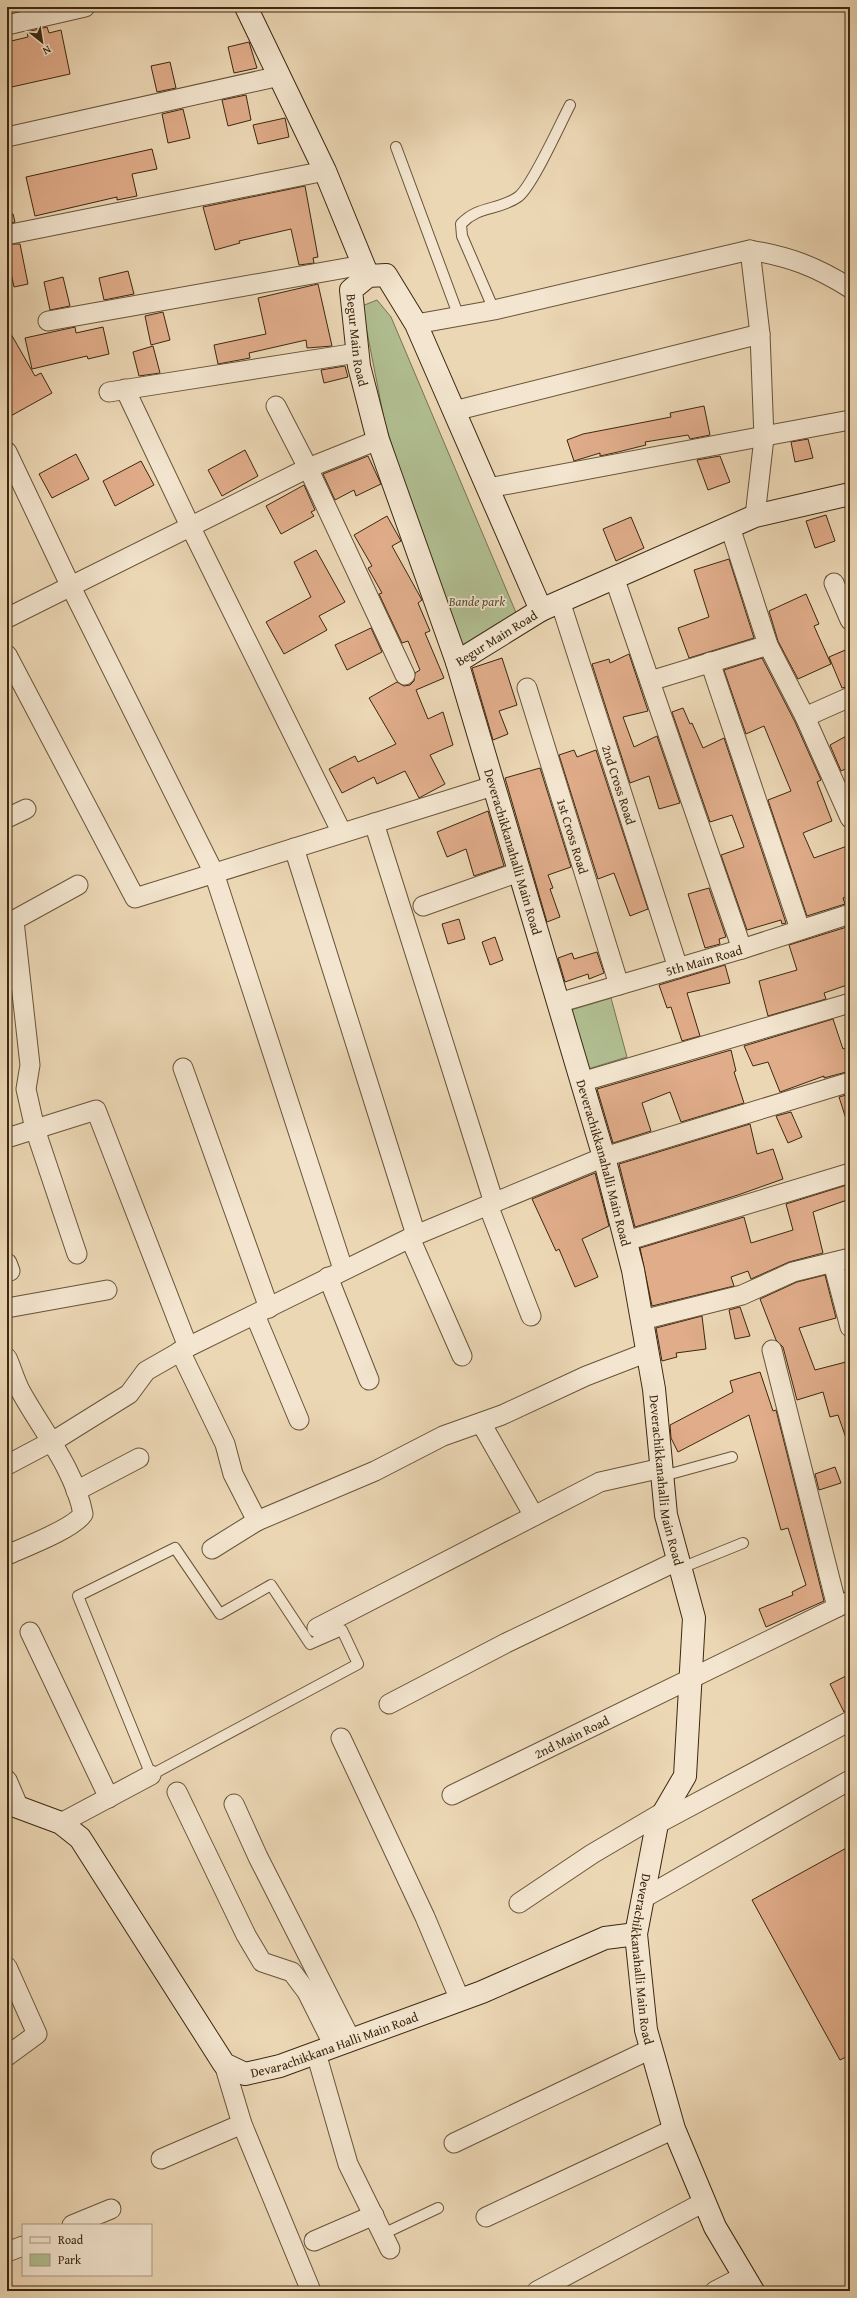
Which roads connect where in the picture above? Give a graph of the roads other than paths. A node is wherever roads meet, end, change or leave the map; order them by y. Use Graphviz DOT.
graph roads {
  1 [pos="85,7"];
  2 [pos="246,7"];
  3 [pos="7,25"];
  4 [pos="280,76"];
  5 [pos="570,105"];
  6 [pos="7,137"];
  7 [pos="396,147"];
  8 [pos="325,170"];
  9 [pos="11,234"];
  10 [pos="750,250"];
  11 [pos="366,270"];
  12 [pos="850,288"];
  13 [pos="494,310"];
  14 [pos="459,317"];
  15 [pos="48,321"];
  16 [pos="416,324"];
  17 [pos="760,334"];
  18 [pos="357,353"];
  19 [pos="276,406"];
  20 [pos="454,412"];
  21 [pos="850,420"];
  22 [pos="764,438"];
  23 [pos="378,440"];
  24 [pos="7,452"];
  25 [pos="308,468"];
  26 [pos="488,488"];
  27 [pos="850,494"];
  28 [pos="755,516"];
  29 [pos="730,527"];
  30 [pos="191,528"];
  31 [pos="614,577"];
  32 [pos="834,583"];
  33 [pos="71,587"];
  34 [pos="550,606"];
  35 [pos="7,618"];
  36 [pos="850,620"];
  37 [pos="768,645"];
  38 [pos="7,655"];
  39 [pos="457,662"];
  40 [pos="710,662"];
  41 [pos="405,675"];
  42 [pos="650,681"];
  43 [pos="527,688"];
  44 [pos="850,697"];
  45 [pos="805,717"];
  46 [pos="493,786"];
  47 [pos="26,809"];
  48 [pos="7,818"];
  49 [pos="850,818"];
  50 [pos="374,823"];
  51 [pos="342,833"];
  52 [pos="294,848"];
  53 [pos="518,872"];
  54 [pos="214,873"];
  55 [pos="78,885"];
  56 [pos="423,906"];
  57 [pos="850,914"];
  58 [pos="10,922"];
  59 [pos="800,929"];
  60 [pos="742,949"];
  61 [pos="678,968"];
  62 [pos="619,985"];
  63 [pos="558,1003"];
  64 [pos="850,1003"];
  65 [pos="183,1068"];
  66 [pos="581,1082"];
  67 [pos="850,1082"];
  68 [pos="35,1129"];
  69 [pos="7,1138"];
  70 [pos="604,1157"];
  71 [pos="850,1173"];
  72 [pos="491,1204"];
  73 [pos="413,1237"];
  74 [pos="626,1241"];
  75 [pos="77,1254"];
  76 [pos="842,1260"];
  77 [pos="336,1273"];
  78 [pos="107,1290"];
  79 [pos="7,1308"];
  80 [pos="262,1311"];
  81 [pos="531,1316"];
  82 [pos="642,1320"];
  83 [pos="850,1327"];
  84 [pos="184,1349"];
  85 [pos="772,1350"];
  86 [pos="648,1352"];
  87 [pos="462,1356"];
  88 [pos="7,1358"];
  89 [pos="369,1380"];
  90 [pos="299,1420"];
  91 [pos="481,1423"];
  92 [pos="52,1442"];
  93 [pos="732,1457"];
  94 [pos="139,1458"];
  95 [pos="7,1465"];
  96 [pos="662,1472"];
  97 [pos="76,1491"];
  98 [pos="534,1516"];
  99 [pos="257,1521"];
  100 [pos="743,1543"];
  101 [pos="212,1549"];
  102 [pos="7,1555"];
  103 [pos="680,1564"];
  104 [pos="844,1604"];
  105 [pos="317,1628"];
  106 [pos="30,1632"];
  107 [pos="691,1678"];
  108 [pos="388,1704"];
  109 [pos="850,1722"];
  110 [pos="341,1738"];
  111 [pos="151,1775"];
  112 [pos="7,1780"];
  113 [pos="850,1780"];
  114 [pos="178,1792"];
  115 [pos="452,1795"];
  116 [pos="109,1798"];
  117 [pos="234,1804"];
  118 [pos="13,1805"];
  119 [pos="661,1817"];
  120 [pos="61,1823"];
  121 [pos="642,1900"];
  122 [pos="519,1903"];
  123 [pos="636,1934"];
  124 [pos="7,1967"];
  125 [pos="460,2000"];
  126 [pos="334,2046"];
  127 [pos="652,2049"];
  128 [pos="7,2056"];
  129 [pos="224,2064"];
  130 [pos="242,2124"];
  131 [pos="674,2130"];
  132 [pos="454,2143"];
  133 [pos="161,2159"];
  134 [pos="704,2202"];
  135 [pos="438,2208"];
  136 [pos="111,2209"];
  137 [pos="374,2216"];
  138 [pos="486,2217"];
  139 [pos="74,2224"];
  140 [pos="314,2242"];
  141 [pos="386,2242"];
  142 [pos="22,2246"];
  143 [pos="7,2252"];
  144 [pos="748,2284"];
  145 [pos="311,2291"];
  146 [pos="538,2291"];
  147 [pos="715,2291"];
  1 -- 3 [label="street"];
  2 -- 4 [label="street"];
  4 -- 6 [label="street"];
  4 -- 8 [label="street"];
  5 -- 13 [label="lane"];
  7 -- 14 [label="lane"];
  8 -- 9 [label="street"];
  8 -- 11 [label="street"];
  10 -- 12 [label="street"];
  10 -- 13 [label="street"];
  10 -- 17 [label="street"];
  11 -- 15 [label="street"];
  11 -- 16 [label="street, Begur Main Road"];
  11 -- 18 [label="street, Begur Main Road"];
  13 -- 14 [label="street"];
  14 -- 16 [label="street"];
  16 -- 20 [label="street"];
  17 -- 20 [label="street"];
  17 -- 22 [label="street"];
  18 -- 23 [label="street, Begur Main Road"];
  18 -- 30 [label="street"];
  19 -- 25 [label="street"];
  20 -- 26 [label="street"];
  21 -- 22 [label="street"];
  22 -- 26 [label="street"];
  22 -- 28 [label="street"];
  23 -- 25 [label="street"];
  23 -- 39 [label="street, Begur Main Road"];
  24 -- 33 [label="street"];
  25 -- 30 [label="street"];
  25 -- 41 [label="street"];
  26 -- 34 [label="street"];
  27 -- 28 [label="street, Begur Main Road"];
  28 -- 29 [label="street, Begur Main Road"];
  29 -- 31 [label="street, Begur Main Road"];
  29 -- 37 [label="street"];
  30 -- 33 [label="street"];
  30 -- 51 [label="street"];
  31 -- 34 [label="street, Begur Main Road"];
  31 -- 42 [label="street"];
  32 -- 36 [label="street"];
  33 -- 35 [label="street"];
  33 -- 54 [label="street"];
  34 -- 39 [label="street, Begur Main Road"];
  34 -- 61 [label="street, 2nd Cross Road"];
  37 -- 40 [label="street"];
  37 -- 45 [label="street"];
  38 -- 54 [label="street"];
  39 -- 46 [label="street, Deverachikkanahalli Main Road"];
  40 -- 42 [label="street"];
  40 -- 59 [label="street"];
  42 -- 60 [label="street"];
  43 -- 62 [label="street, 1st Cross Road"];
  44 -- 45 [label="street"];
  45 -- 49 [label="street"];
  46 -- 50 [label="street"];
  46 -- 53 [label="street, Deverachikkanahalli Main Road"];
  47 -- 48 [label="street"];
  50 -- 51 [label="street"];
  50 -- 72 [label="street"];
  51 -- 52 [label="street"];
  52 -- 54 [label="street"];
  52 -- 73 [label="street"];
  53 -- 56 [label="street"];
  53 -- 63 [label="street, Deverachikkanahalli Main Road"];
  54 -- 77 [label="street"];
  55 -- 58 [label="street"];
  57 -- 59 [label="street, 5th Main Road"];
  58 -- 68 [label="street"];
  59 -- 60 [label="street, 5th Main Road"];
  60 -- 61 [label="street, 5th Main Road"];
  61 -- 62 [label="street, 5th Main Road"];
  62 -- 63 [label="street, 5th Main Road"];
  63 -- 66 [label="street, Deverachikkanahalli Main Road"];
  64 -- 66 [label="street"];
  65 -- 80 [label="street"];
  66 -- 70 [label="street, Deverachikkanahalli Main Road"];
  67 -- 70 [label="street"];
  68 -- 69 [label="street"];
  68 -- 75 [label="street"];
  68 -- 84 [label="street"];
  70 -- 72 [label="street"];
  70 -- 74 [label="street, Deverachikkanahalli Main Road"];
  71 -- 74 [label="street"];
  72 -- 73 [label="street"];
  72 -- 81 [label="street"];
  73 -- 77 [label="street"];
  73 -- 87 [label="street"];
  74 -- 82 [label="street, Deverachikkanahalli Main Road"];
  76 -- 82 [label="street"];
  76 -- 83 [label="street"];
  77 -- 80 [label="street"];
  77 -- 89 [label="street"];
  78 -- 79 [label="street"];
  80 -- 84 [label="street"];
  80 -- 90 [label="street"];
  82 -- 86 [label="street, Deverachikkanahalli Main Road"];
  84 -- 92 [label="street"];
  84 -- 99 [label="street"];
  85 -- 104 [label="street"];
  86 -- 91 [label="street"];
  86 -- 96 [label="street, Deverachikkanahalli Main Road"];
  88 -- 92 [label="street"];
  91 -- 98 [label="street"];
  91 -- 99 [label="street"];
  92 -- 95 [label="street"];
  92 -- 97 [label="street"];
  93 -- 96 [label="lane"];
  94 -- 97 [label="street"];
  96 -- 98 [label="street"];
  96 -- 103 [label="street, Deverachikkanahalli Main Road"];
  97 -- 102 [label="street"];
  98 -- 105 [label="street"];
  99 -- 101 [label="street"];
  100 -- 103 [label="lane"];
  103 -- 107 [label="street, Deverachikkanahalli Main Road"];
  103 -- 108 [label="street"];
  104 -- 107 [label="street, 2nd Main Road"];
  106 -- 116 [label="street"];
  107 -- 115 [label="street, 2nd Main Road"];
  107 -- 119 [label="street, Deverachikkanahalli Main Road"];
  109 -- 119 [label="street"];
  110 -- 125 [label="street"];
  111 -- 111 [label="lane"];
  111 -- 116 [label="street"];
  112 -- 118 [label="street"];
  113 -- 121 [label="street"];
  114 -- 126 [label="street"];
  116 -- 120 [label="street"];
  117 -- 126 [label="street"];
  118 -- 120 [label="street"];
  119 -- 121 [label="street, Deverachikkanahalli Main Road"];
  119 -- 122 [label="street"];
  120 -- 129 [label="street"];
  121 -- 123 [label="street, Deverachikkanahalli Main Road"];
  123 -- 125 [label="street, Devarachikkana Halli Main Road"];
  123 -- 127 [label="street, Deverachikkanahalli Main Road"];
  124 -- 128 [label="street"];
  125 -- 126 [label="street, Devarachikkana Halli Main Road"];
  126 -- 129 [label="street, Devarachikkana Halli Main Road"];
  126 -- 137 [label="street"];
  127 -- 131 [label="street, Deverachikkanahalli Main Road"];
  127 -- 132 [label="street"];
  129 -- 130 [label="street"];
  130 -- 133 [label="street"];
  130 -- 145 [label="street"];
  131 -- 134 [label="street, Deverachikkanahalli Main Road"];
  131 -- 138 [label="street"];
  134 -- 144 [label="street, Deverachikkanahalli Main Road"];
  134 -- 146 [label="street"];
  135 -- 141 [label="lane"];
  136 -- 139 [label="street"];
  137 -- 140 [label="street"];
  137 -- 141 [label="street"];
  142 -- 143 [label="street"];
  144 -- 147 [label="street"];
}
